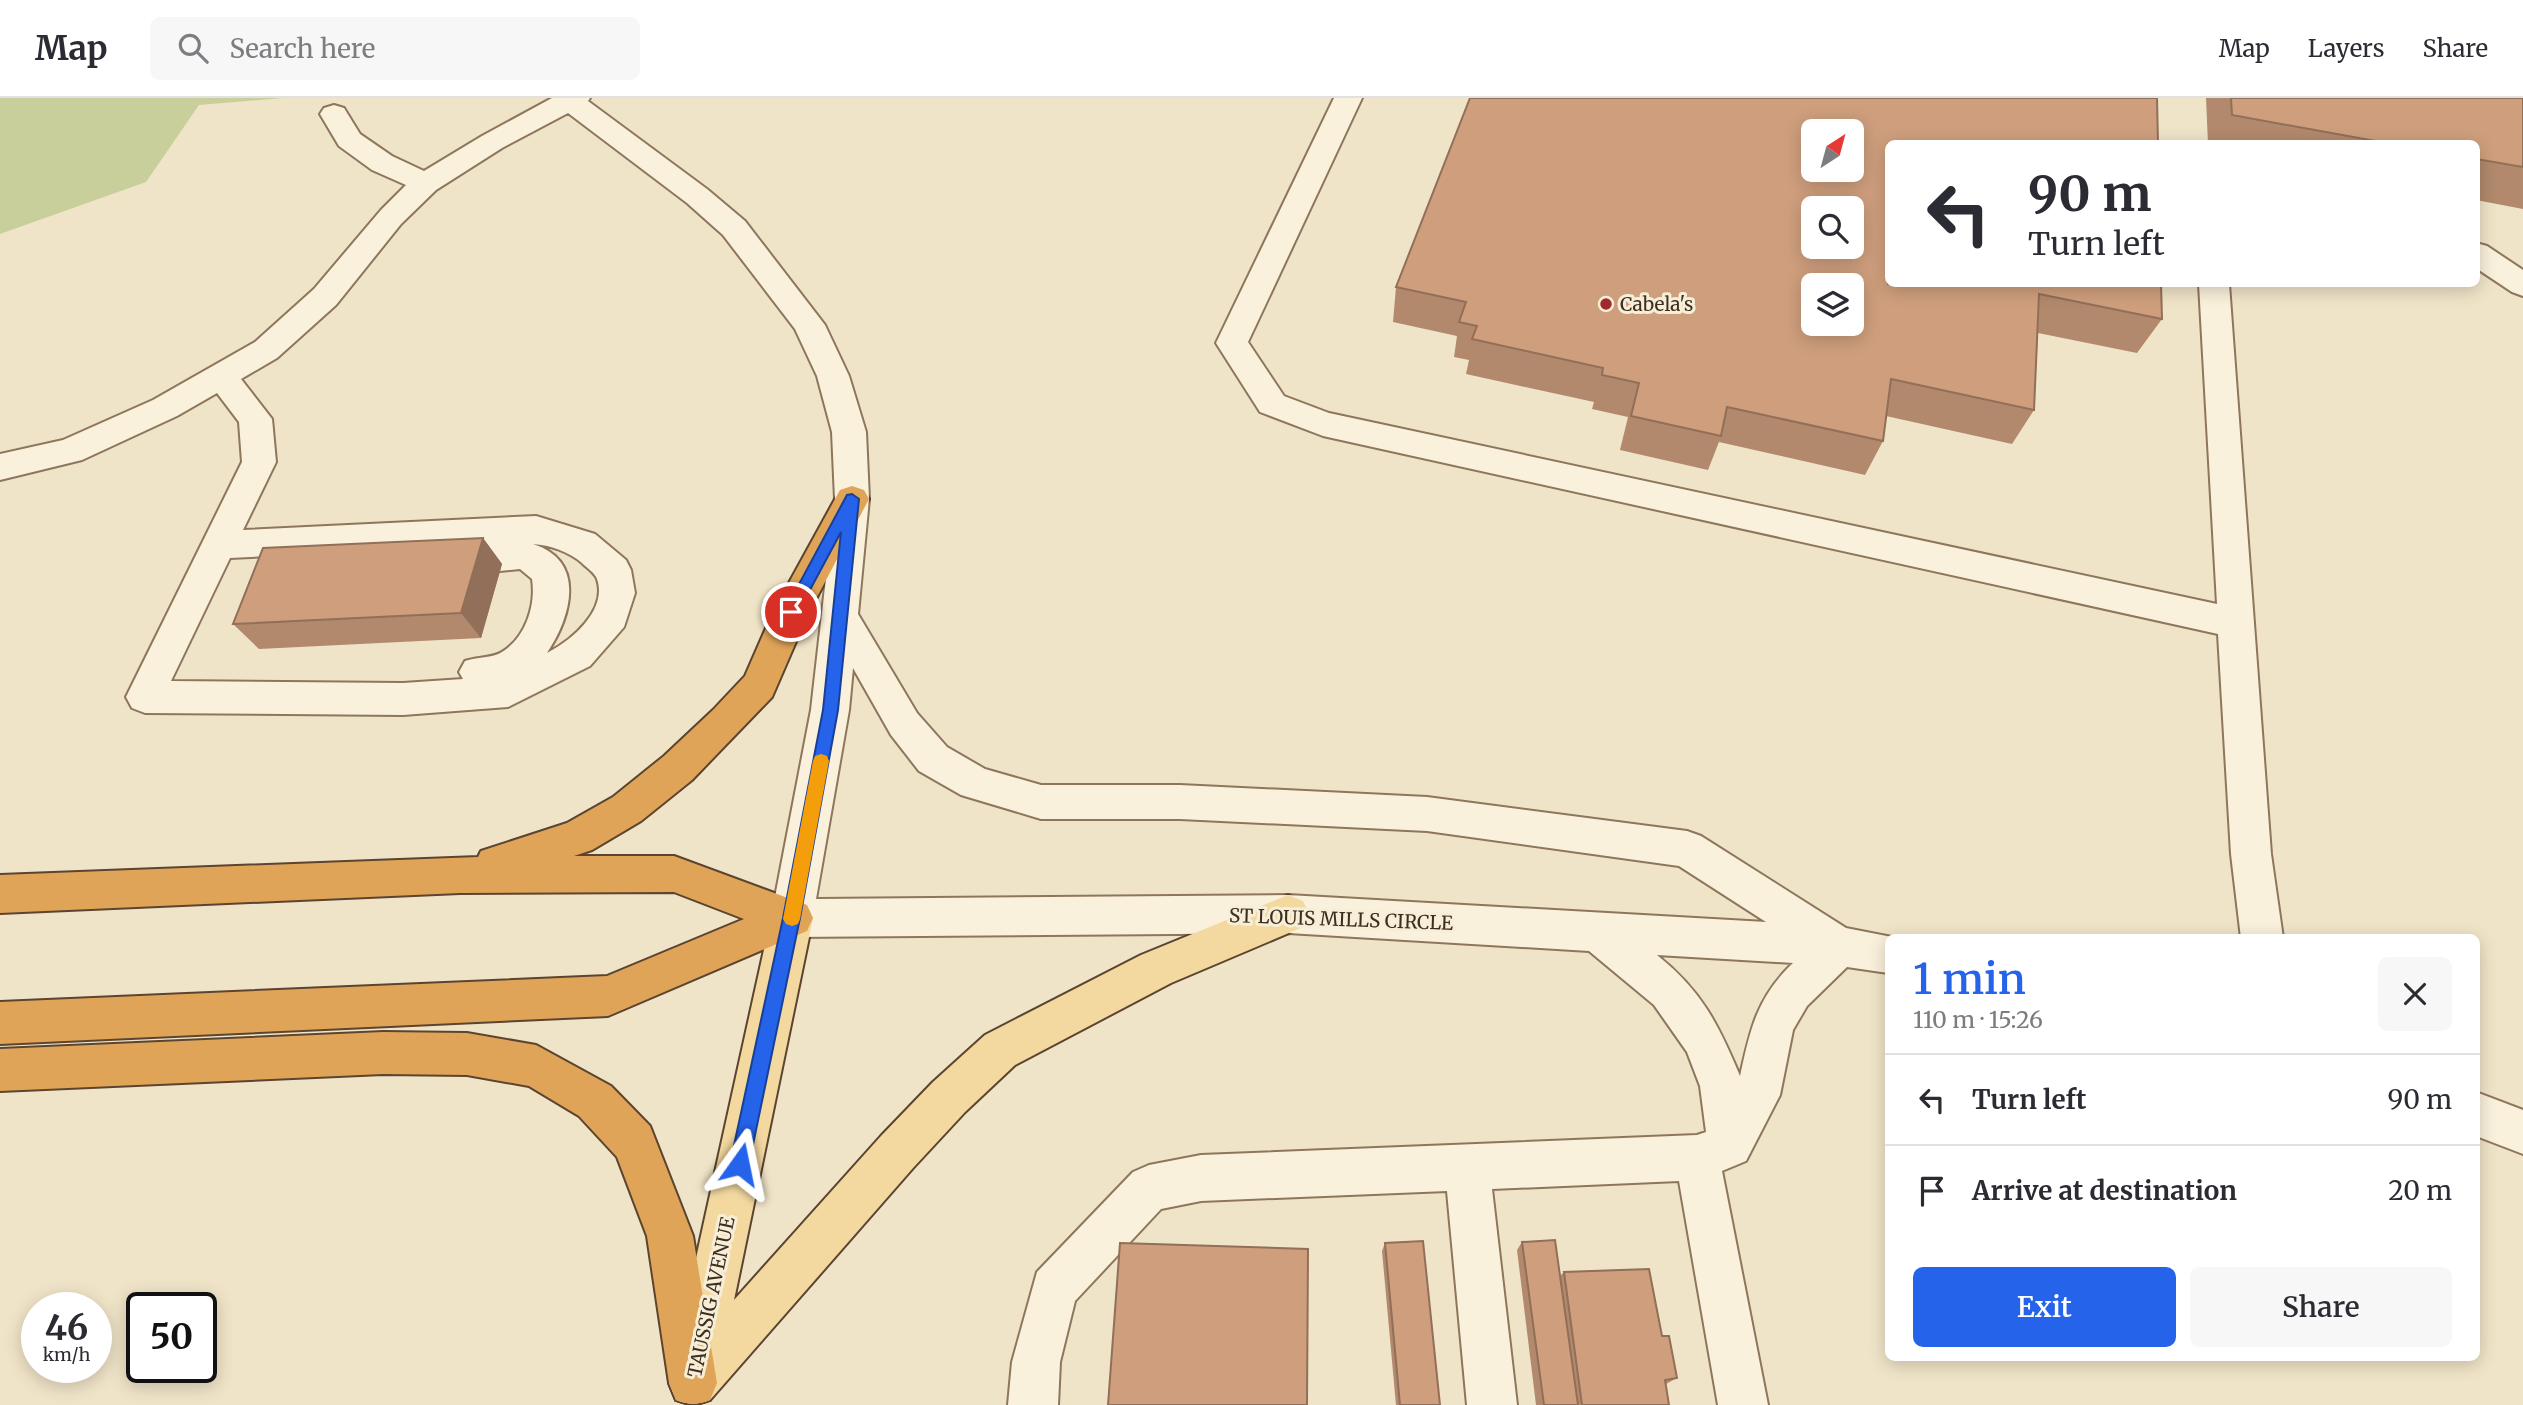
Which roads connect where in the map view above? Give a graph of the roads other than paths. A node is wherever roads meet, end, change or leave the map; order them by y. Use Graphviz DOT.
graph roads {
  1 [pos="1348,98"];
  2 [pos="570,99"];
  3 [pos="334,114"];
  4 [pos="426,183"];
  5 [pos="2480,256"];
  6 [pos="2523,285"];
  7 [pos="2214,287"];
  8 [pos="222,376"];
  9 [pos="0,467"];
  10 [pos="852,499"];
  11 [pos="213,554"];
  12 [pos="841,618"];
  13 [pos="2236,623"];
  14 [pos="145,698"];
  15 [pos="460,875"];
  16 [pos="0,894"];
  17 [pos="1288,914"];
  18 [pos="792,918"];
  19 [pos="1598,932"];
  20 [pos="2261,934"];
  21 [pos="1839,946"];
  22 [pos="1885,954"];
  23 [pos="0,1023"];
  24 [pos="0,1070"];
  25 [pos="2480,1116"];
  26 [pos="2523,1132"];
  27 [pos="1714,1152"];
  28 [pos="1467,1168"];
  29 [pos="691,1394"];
  30 [pos="1033,1405"];
  31 [pos="1492,1405"];
  32 [pos="1743,1405"];
  1 -- 13 [label="street"];
  2 -- 4 [label="street"];
  2 -- 10 [label="street, TAUSSIG AVENUE"];
  3 -- 4 [label="street"];
  4 -- 8 [label="street"];
  5 -- 6 [label="street"];
  7 -- 13 [label="street"];
  8 -- 9 [label="street"];
  8 -- 11 [label="street"];
  10 -- 12 [label="street, TAUSSIG AVENUE"];
  10 -- 15 [label="highway"];
  11 -- 14 [label="street"];
  11 -- 14 [label="street"];
  11 -- 14 [label="street"];
  12 -- 18 [label="street, TAUSSIG AVENUE"];
  12 -- 21 [label="street"];
  13 -- 20 [label="street"];
  15 -- 16 [label="highway"];
  15 -- 18 [label="highway"];
  17 -- 18 [label="street, ST LOUIS MILLS CIRCLE"];
  17 -- 19 [label="street, ST LOUIS MILLS CIRCLE"];
  17 -- 29 [label="main road"];
  18 -- 23 [label="highway"];
  18 -- 29 [label="main road, TAUSSIG AVENUE"];
  19 -- 21 [label="street, ST LOUIS MILLS CIRCLE"];
  19 -- 27 [label="street"];
  21 -- 22 [label="street, ST LOUIS MILLS CIRCLE"];
  21 -- 27 [label="street"];
  24 -- 29 [label="highway"];
  25 -- 26 [label="street"];
  27 -- 28 [label="street"];
  27 -- 32 [label="street"];
  28 -- 30 [label="street"];
  28 -- 31 [label="street"];
}
